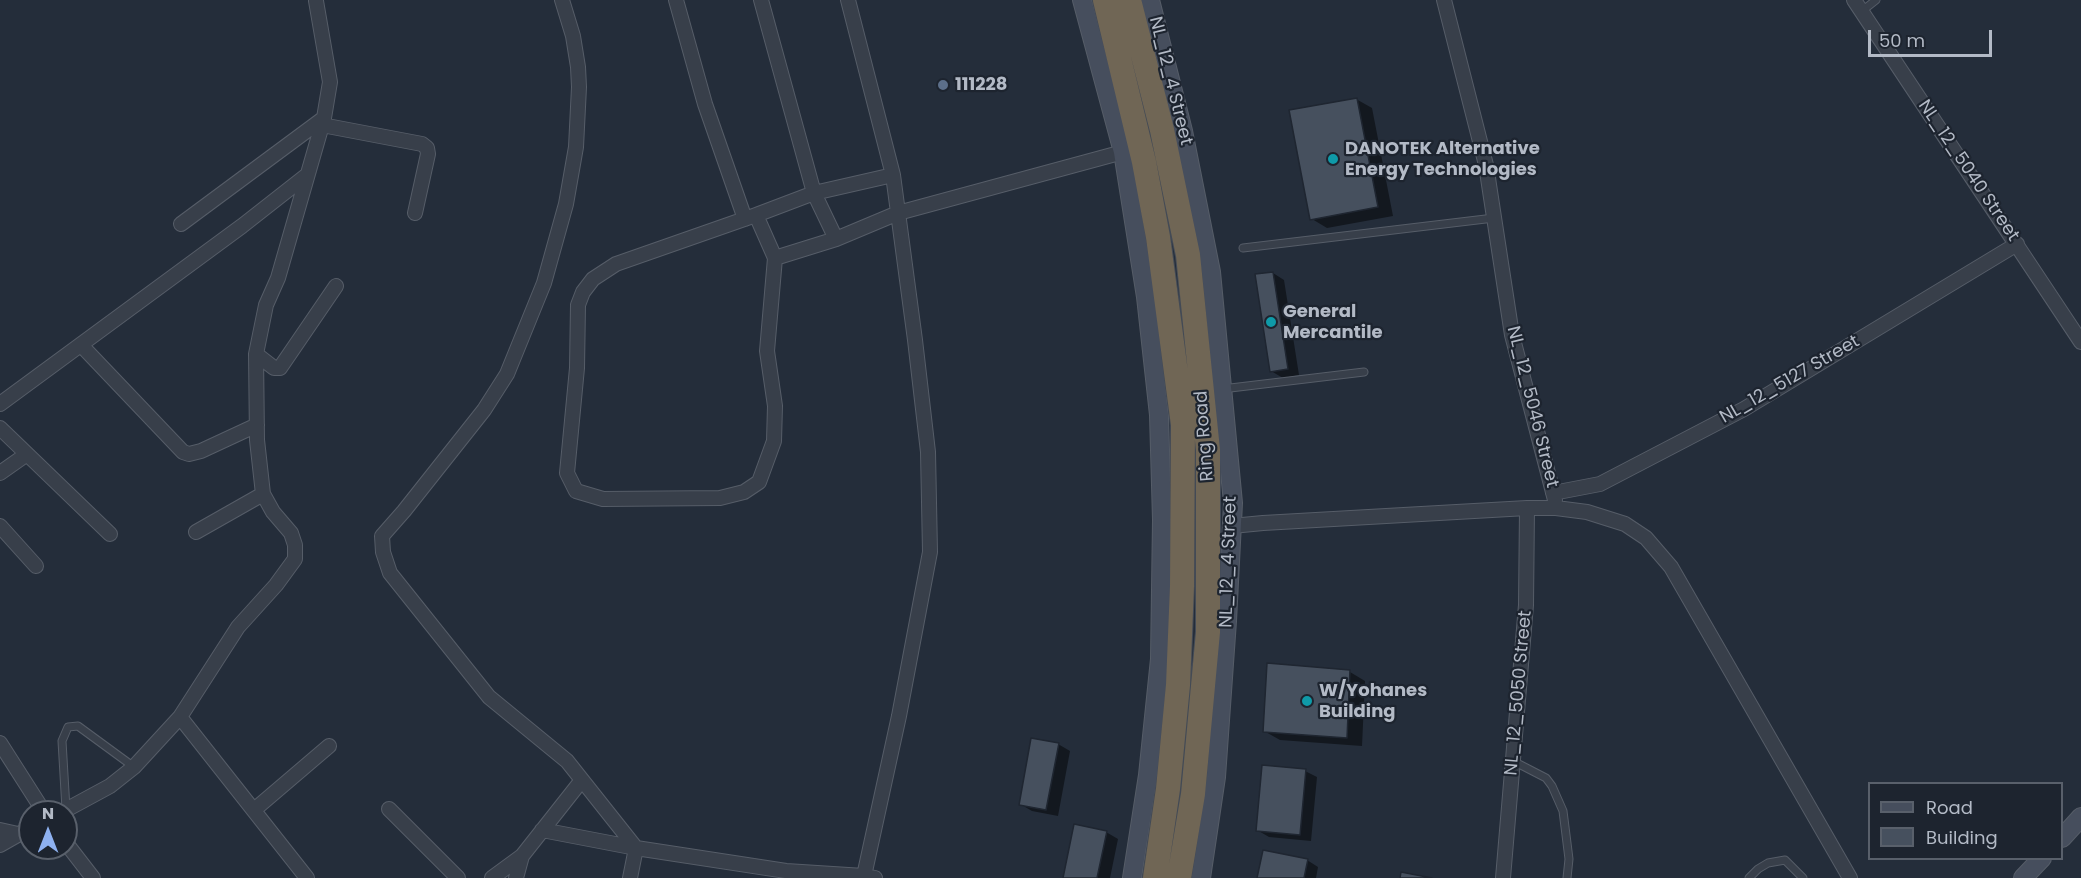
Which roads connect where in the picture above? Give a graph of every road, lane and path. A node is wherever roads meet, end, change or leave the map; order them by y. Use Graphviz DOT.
graph roads {
  1 [pos="562,0"];
  2 [pos="676,0"];
  3 [pos="761,0"];
  4 [pos="849,0"];
  5 [pos="1082,0"];
  6 [pos="1105,0"];
  7 [pos="1129,0"];
  8 [pos="1150,0"];
  9 [pos="1444,0"];
  10 [pos="1876,0"];
  11 [pos="316,1"];
  12 [pos="1858,6"];
  13 [pos="323,121"];
  14 [pos="1123,152"];
  15 [pos="893,174"];
  16 [pos="307,175"];
  17 [pos="814,193"];
  18 [pos="415,213"];
  19 [pos="898,213"];
  20 [pos="751,217"];
  21 [pos="1494,218"];
  22 [pos="182,224"];
  23 [pos="836,239"];
  24 [pos="2017,244"];
  25 [pos="1243,248"];
  26 [pos="775,258"];
  27 [pos="336,286"];
  28 [pos="2081,342"];
  29 [pos="81,345"];
  30 [pos="256,354"];
  31 [pos="1364,372"];
  32 [pos="1222,388"];
  33 [pos="0,404"];
  34 [pos="257,425"];
  35 [pos="0,428"];
  36 [pos="27,454"];
  37 [pos="0,472"];
  38 [pos="263,494"];
  39 [pos="1553,494"];
  40 [pos="1527,508"];
  41 [pos="1556,508"];
  42 [pos="0,526"];
  43 [pos="1232,526"];
  44 [pos="196,532"];
  45 [pos="110,534"];
  46 [pos="36,566"];
  47 [pos="180,717"];
  48 [pos="0,743"];
  49 [pos="329,746"];
  50 [pos="1513,761"];
  51 [pos="134,767"];
  52 [pos="582,780"];
  53 [pos="36,800"];
  54 [pos="64,800"];
  55 [pos="78,803"];
  56 [pos="388,809"];
  57 [pos="254,810"];
  58 [pos="2081,818"];
  59 [pos="0,830"];
  60 [pos="542,830"];
  61 [pos="18,831"];
  62 [pos="18,834"];
  63 [pos="2063,836"];
  64 [pos="0,845"];
  65 [pos="636,848"];
  66 [pos="522,856"];
  67 [pos="78,859"];
  68 [pos="2040,860"];
  69 [pos="869,877"];
  70 [pos="93,878"];
  71 [pos="307,878"];
  72 [pos="458,878"];
  73 [pos="492,878"];
  74 [pos="516,878"];
  75 [pos="630,878"];
  76 [pos="1132,878"];
  77 [pos="1155,878"];
  78 [pos="1179,878"];
  79 [pos="1201,878"];
  80 [pos="1503,878"];
  81 [pos="1567,878"];
  82 [pos="1749,878"];
  83 [pos="1803,878"];
  84 [pos="1850,878"];
  85 [pos="2023,878"];
  1 -- 52 [label="street"];
  2 -- 20 [label="street"];
  3 -- 17 [label="street"];
  4 -- 15 [label="street"];
  5 -- 14 [label="street"];
  6 -- 77 [label="highway, Ring Road"];
  7 -- 78 [label="highway, Ring Road"];
  8 -- 32 [label="street, NL_12_4 Street"];
  9 -- 21 [label="street, NL_12_5046 Street"];
  10 -- 12 [label="lane"];
  11 -- 13 [label="street"];
  12 -- 24 [label="street, NL_12_5040 Street"];
  13 -- 16 [label="street"];
  13 -- 18 [label="street"];
  13 -- 22 [label="street"];
  14 -- 19 [label="street"];
  14 -- 76 [label="street"];
  15 -- 17 [label="street"];
  15 -- 19 [label="street"];
  16 -- 29 [label="street"];
  16 -- 30 [label="street"];
  17 -- 20 [label="street"];
  17 -- 23 [label="street"];
  19 -- 23 [label="street"];
  19 -- 69 [label="street"];
  20 -- 26 [label="street"];
  20 -- 26 [label="street"];
  21 -- 25 [label="lane"];
  21 -- 39 [label="street, NL_12_5046 Street"];
  23 -- 26 [label="street"];
  24 -- 28 [label="street, NL_12_5040 Street"];
  24 -- 39 [label="street, NL_12_5127 Street"];
  27 -- 30 [label="street"];
  29 -- 33 [label="street"];
  29 -- 34 [label="street"];
  30 -- 34 [label="street"];
  31 -- 32 [label="lane"];
  32 -- 43 [label="street, NL_12_4 Street"];
  34 -- 38 [label="street"];
  35 -- 36 [label="street"];
  36 -- 37 [label="street"];
  36 -- 45 [label="street"];
  38 -- 44 [label="street"];
  38 -- 47 [label="street"];
  39 -- 41 [label="street, NL_12_5046 Street"];
  40 -- 41 [label="street"];
  40 -- 43 [label="street"];
  40 -- 50 [label="street, NL_12_5050 Street"];
  41 -- 84 [label="street, NL_12_5046 Street"];
  42 -- 46 [label="street"];
  43 -- 79 [label="street, NL_12_4 Street"];
  47 -- 51 [label="street"];
  47 -- 57 [label="street"];
  48 -- 53 [label="street"];
  49 -- 57 [label="street"];
  50 -- 80 [label="street, NL_12_5050 Street"];
  50 -- 81 [label="lane"];
  51 -- 54 [label="lane"];
  51 -- 55 [label="street"];
  52 -- 60 [label="street"];
  52 -- 65 [label="street"];
  56 -- 72 [label="street"];
  57 -- 71 [label="street"];
  58 -- 63 [label="street"];
  59 -- 61 [label="street"];
  60 -- 65 [label="street"];
  60 -- 66 [label="street"];
  62 -- 64 [label="street"];
  65 -- 69 [label="street"];
  65 -- 75 [label="street"];
  66 -- 73 [label="street"];
  66 -- 74 [label="street"];
  67 -- 70 [label="street"];
  68 -- 85 [label="street"];
  82 -- 83 [label="lane"];
}
